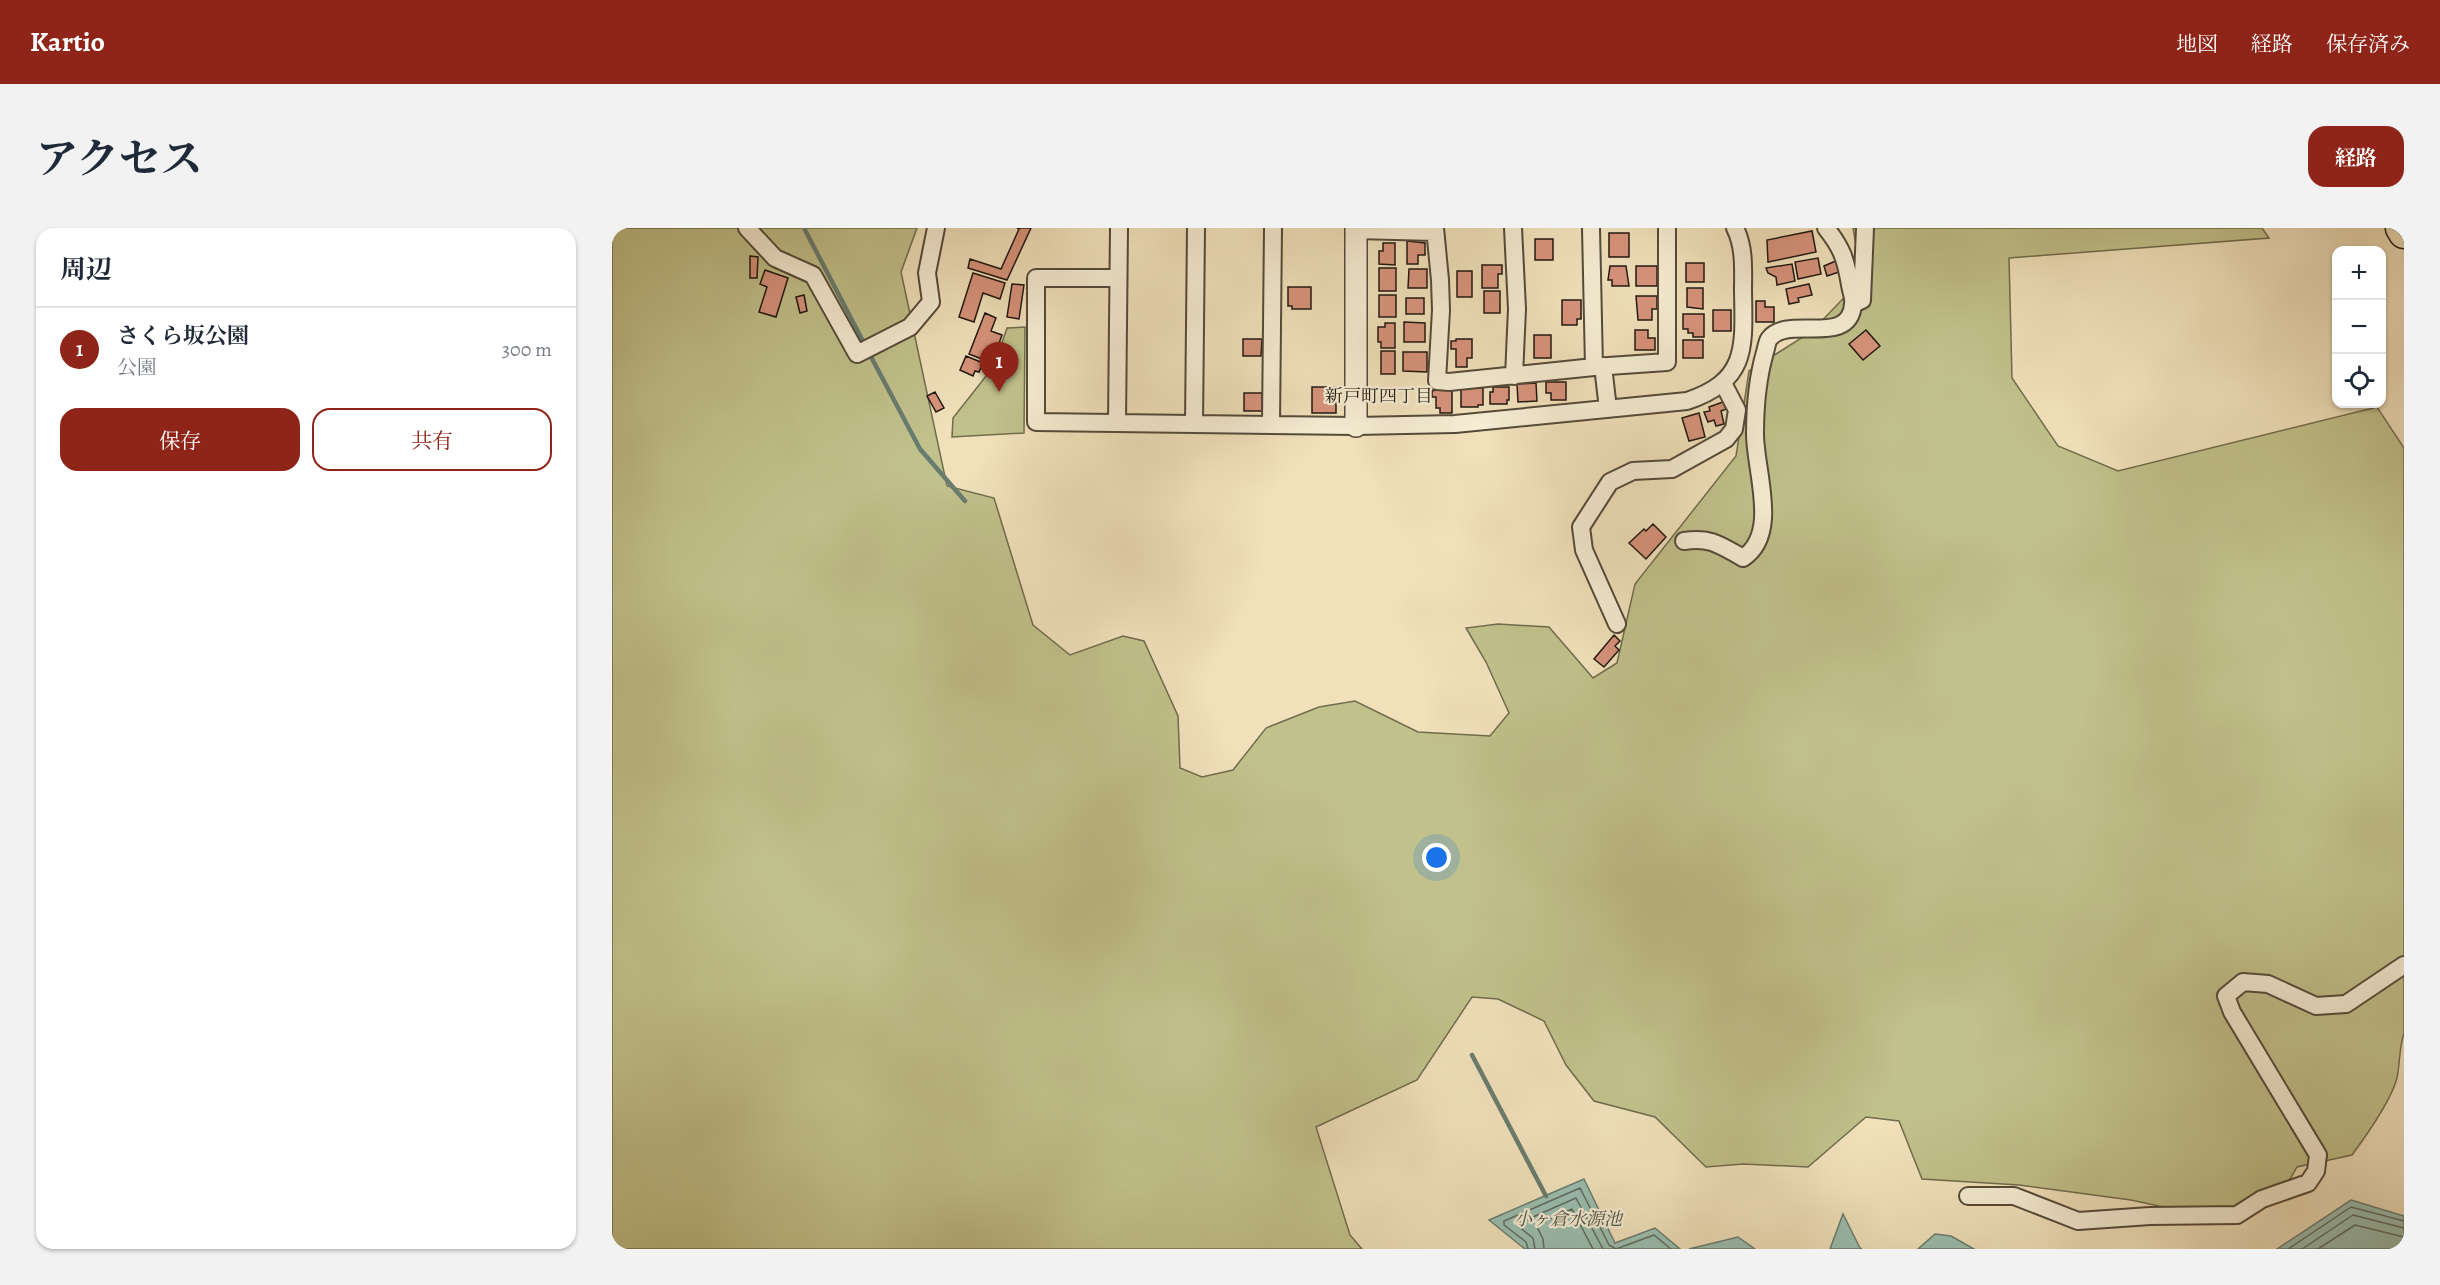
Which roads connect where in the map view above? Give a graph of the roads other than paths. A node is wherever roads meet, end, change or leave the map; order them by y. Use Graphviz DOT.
graph roads {
  1 [pos="747,228"];
  2 [pos="936,228"];
  3 [pos="1119,228"];
  4 [pos="1196,228"];
  5 [pos="1274,228"];
  6 [pos="1513,228"];
  7 [pos="1591,228"];
  8 [pos="1667,228"];
  9 [pos="1735,228"];
  10 [pos="1826,228"];
  11 [pos="1865,228"];
  12 [pos="2401,228"];
  13 [pos="1356,229"];
  14 [pos="1435,230"];
  15 [pos="2404,232"];
  16 [pos="1118,278"];
  17 [pos="1853,304"];
  18 [pos="1599,366"];
  19 [pos="1514,376"];
  20 [pos="1723,383"];
  21 [pos="1608,409"];
  22 [pos="1117,422"];
  23 [pos="1194,423"];
  24 [pos="1271,423"];
  25 [pos="1356,426"];
  26 [pos="1684,541"];
  27 [pos="1617,624"];
  28 [pos="2404,965"];
  29 [pos="1968,1196"];
  1 -- 2 [label="street"];
  3 -- 16 [label="street"];
  4 -- 23 [label="street"];
  5 -- 24 [label="street"];
  6 -- 19 [label="street"];
  7 -- 18 [label="street"];
  8 -- 18 [label="street"];
  9 -- 20 [label="street"];
  10 -- 17 [label="street"];
  11 -- 17 [label="street"];
  12 -- 15 [label="highway"];
  13 -- 14 [label="street"];
  13 -- 25 [label="street"];
  14 -- 19 [label="street"];
  16 -- 22 [label="street"];
  16 -- 22 [label="street"];
  17 -- 26 [label="street"];
  18 -- 19 [label="street"];
  18 -- 21 [label="street"];
  20 -- 21 [label="street"];
  20 -- 27 [label="street"];
  21 -- 25 [label="street"];
  22 -- 23 [label="street"];
  23 -- 24 [label="street"];
  24 -- 25 [label="street"];
  28 -- 29 [label="street"];
}
